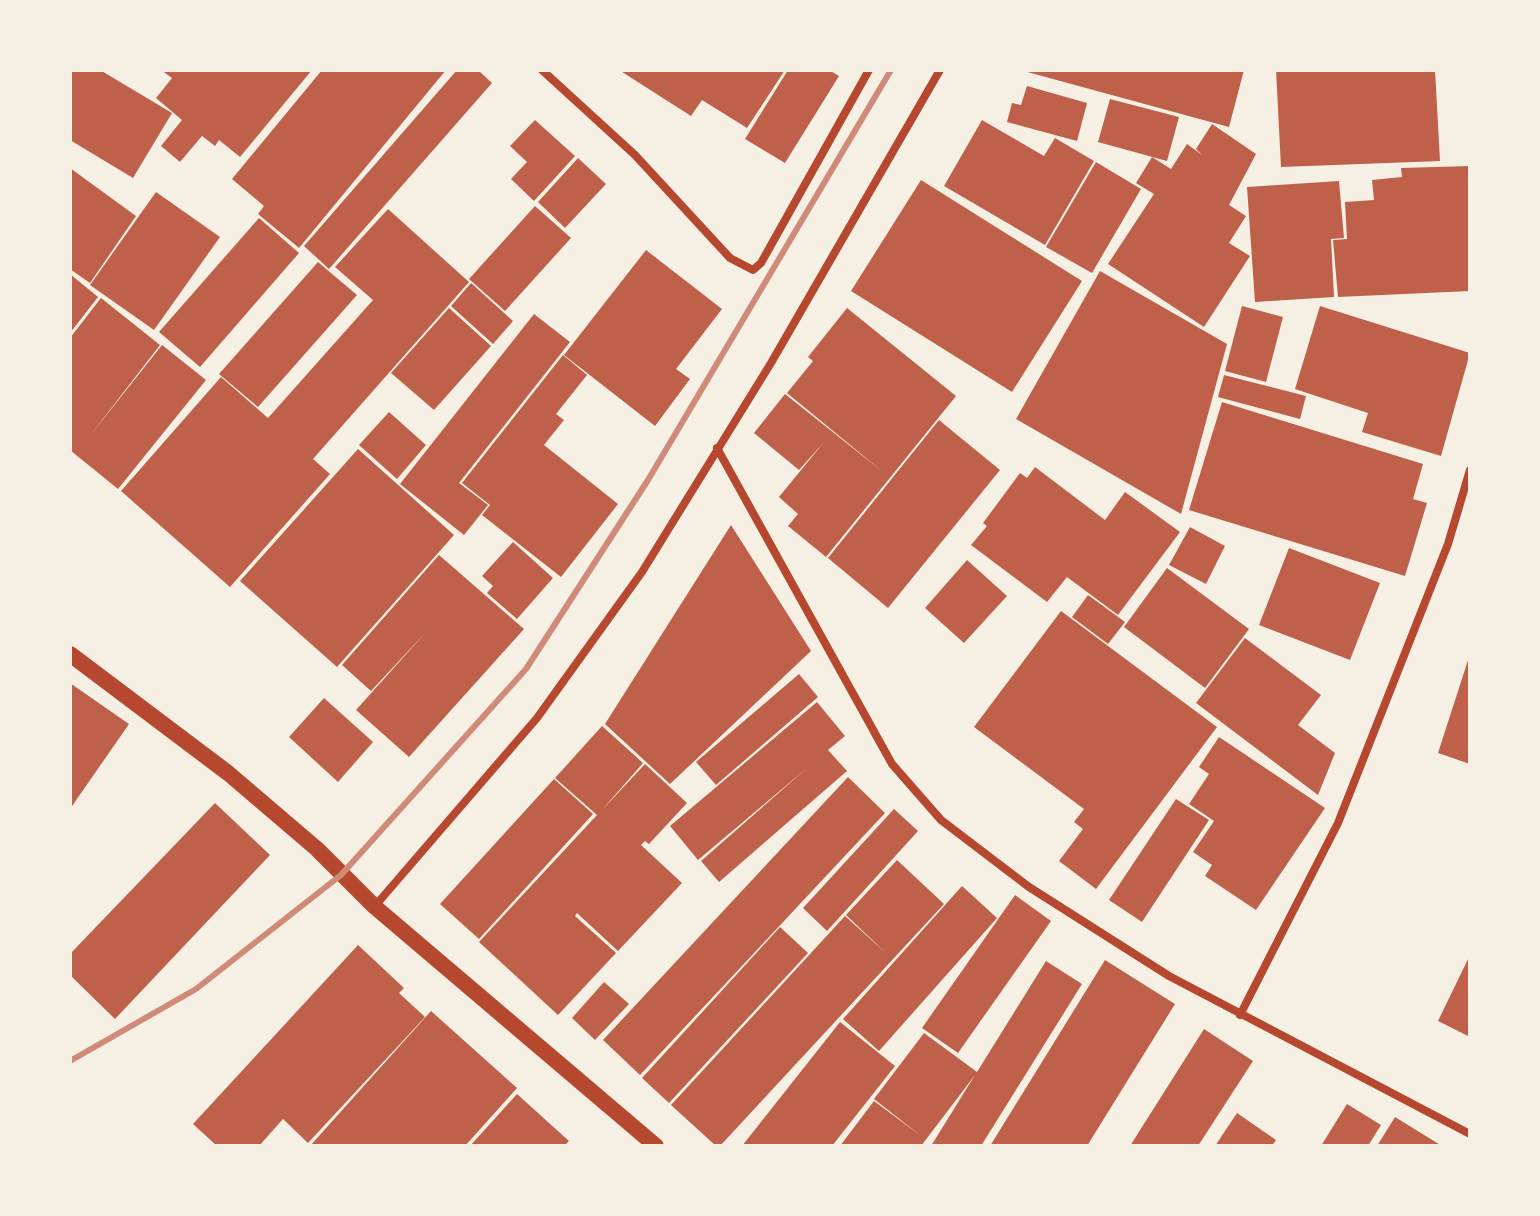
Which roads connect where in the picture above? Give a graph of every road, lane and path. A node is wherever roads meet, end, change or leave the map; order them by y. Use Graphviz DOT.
graph roads {
  1 [pos="542,70"];
  2 [pos="869,70"];
  3 [pos="940,70"];
  4 [pos="717,448"];
  5 [pos="1470,470"];
  6 [pos="70,654"];
  7 [pos="375,907"];
  8 [pos="1240,1015"];
  9 [pos="1470,1134"];
  10 [pos="656,1146"];
  1 -- 2 [label="street"];
  3 -- 4 [label="street"];
  4 -- 7 [label="street"];
  4 -- 8 [label="street"];
  5 -- 8 [label="street"];
  6 -- 7 [label="main road"];
  7 -- 10 [label="main road"];
  8 -- 9 [label="street"];
}
